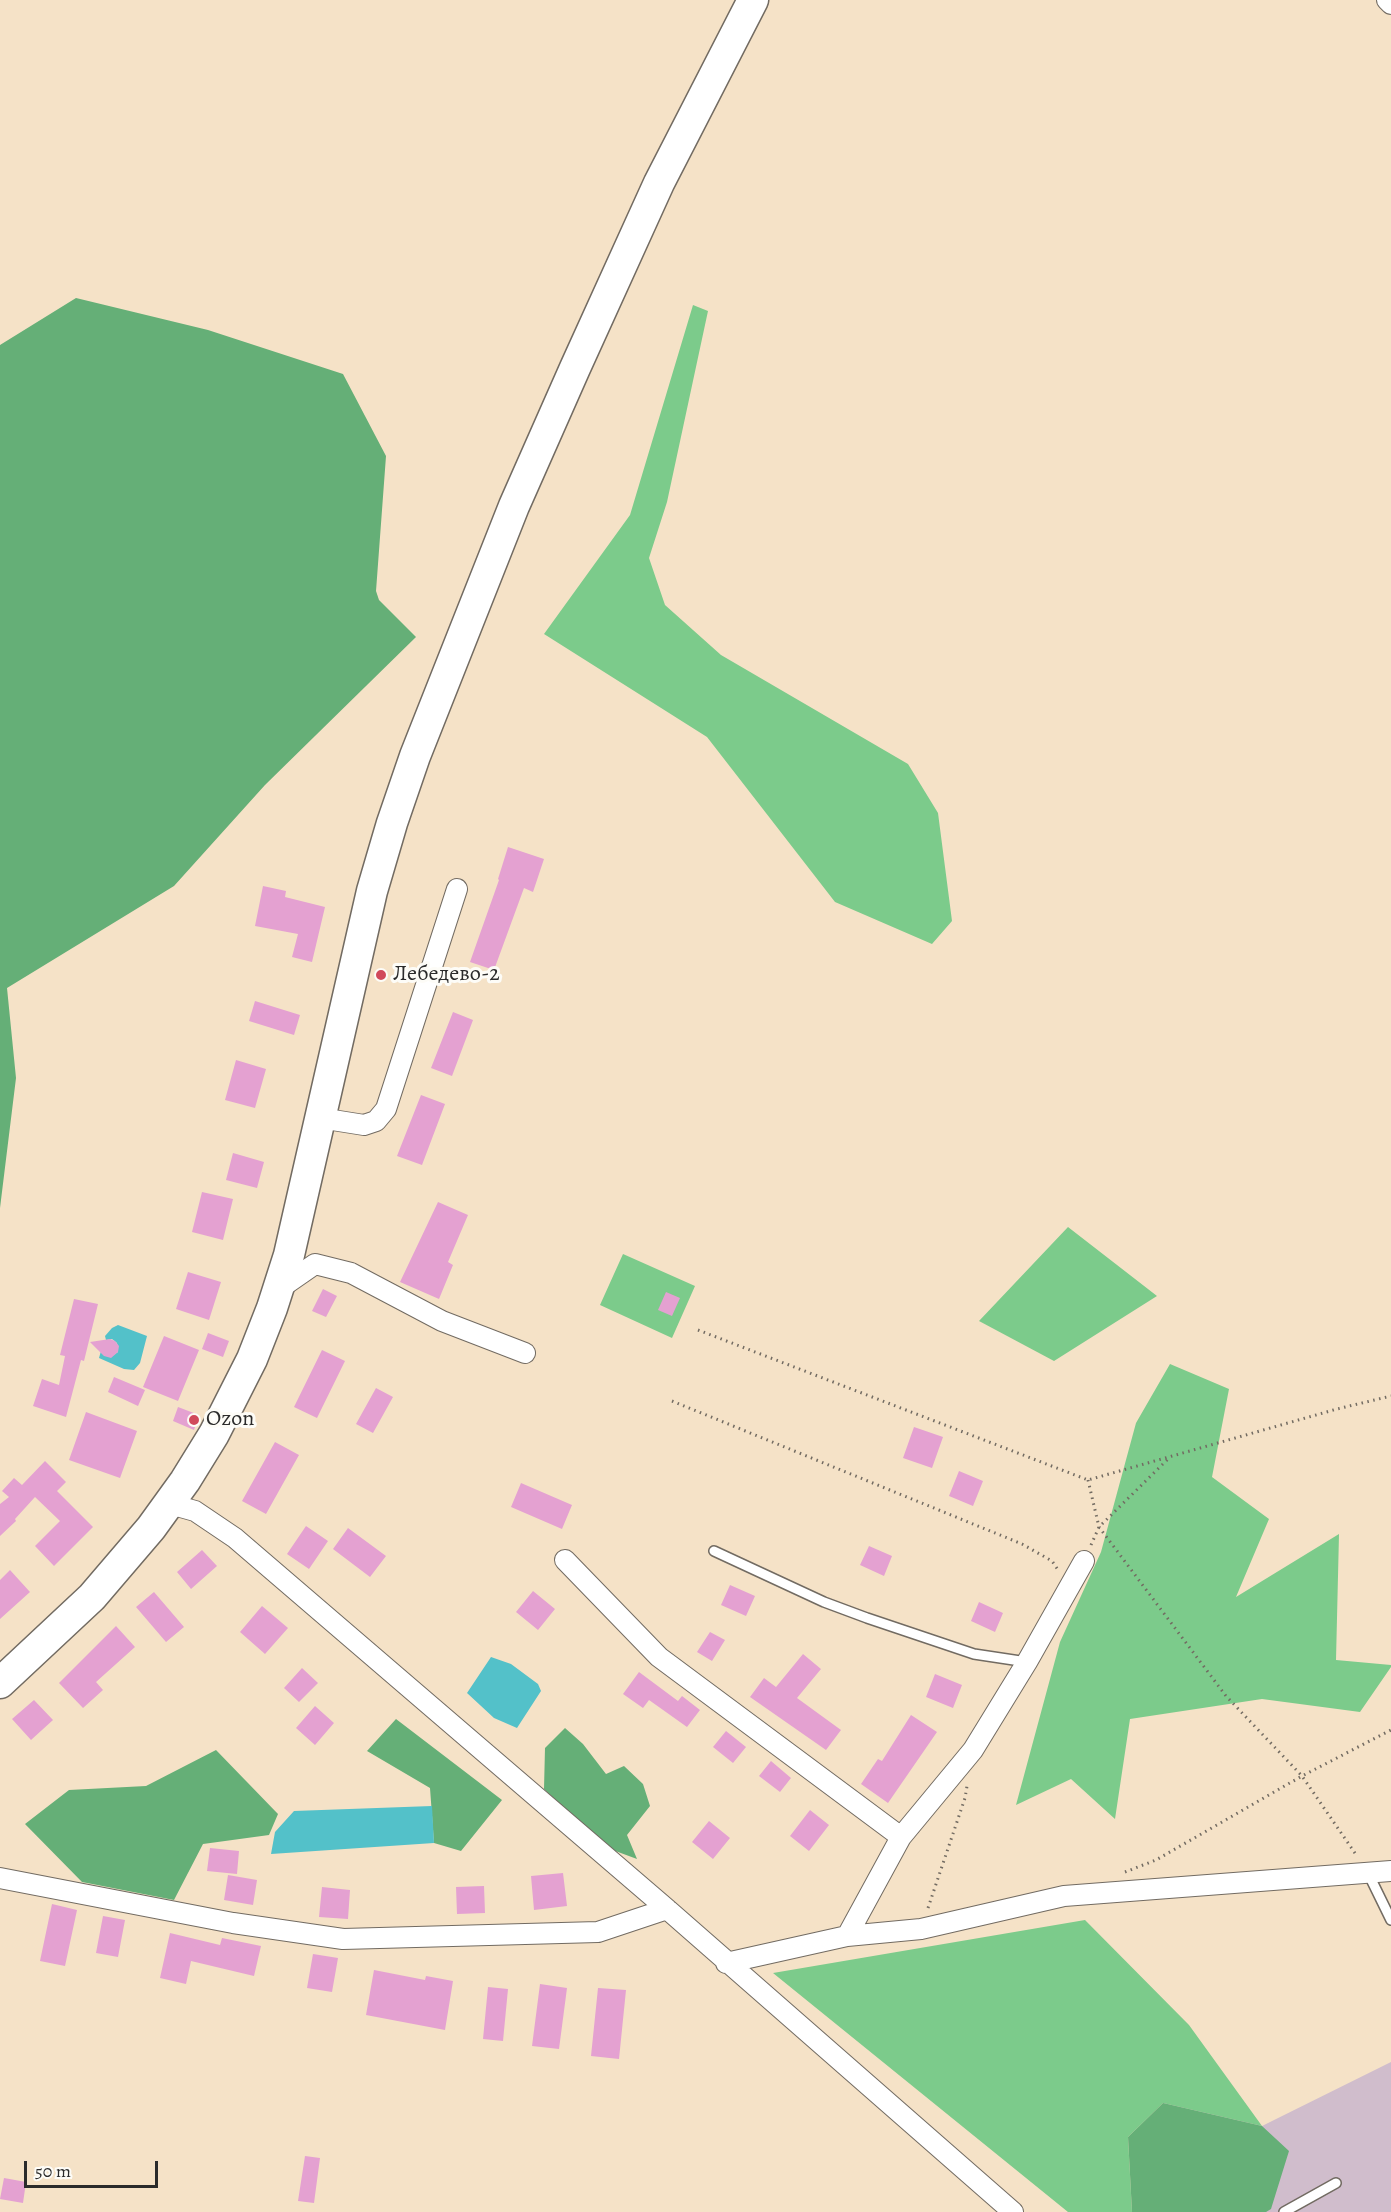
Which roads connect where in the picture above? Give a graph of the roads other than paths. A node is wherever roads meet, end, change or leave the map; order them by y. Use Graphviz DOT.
graph roads {
  1 [pos="753,0"];
  2 [pos="1387,0"];
  3 [pos="1391,4"];
  4 [pos="457,889"];
  5 [pos="320,1118"];
  6 [pos="279,1289"];
  7 [pos="525,1353"];
  8 [pos="170,1504"];
  9 [pos="714,1551"];
  10 [pos="565,1560"];
  11 [pos="1084,1561"];
  12 [pos="1027,1662"];
  13 [pos="0,1683"];
  14 [pos="901,1836"];
  15 [pos="1391,1871"];
  16 [pos="1368,1873"];
  17 [pos="0,1878"];
  18 [pos="667,1909"];
  19 [pos="1391,1920"];
  20 [pos="847,1936"];
  21 [pos="726,1962"];
  22 [pos="1336,2183"];
  23 [pos="1013,2212"];
  24 [pos="1284,2212"];
  1 -- 5 [label="main road"];
  2 -- 3 [label="street"];
  4 -- 5 [label="street"];
  5 -- 6 [label="main road"];
  6 -- 7 [label="street"];
  6 -- 8 [label="main road"];
  8 -- 13 [label="main road"];
  8 -- 18 [label="street"];
  9 -- 12 [label="lane"];
  10 -- 14 [label="street"];
  11 -- 12 [label="street"];
  12 -- 14 [label="street"];
  14 -- 20 [label="street"];
  15 -- 16 [label="street"];
  16 -- 19 [label="lane"];
  16 -- 20 [label="street"];
  17 -- 18 [label="street"];
  18 -- 21 [label="street"];
  20 -- 21 [label="street"];
  21 -- 23 [label="street"];
  22 -- 24 [label="lane"];
}
